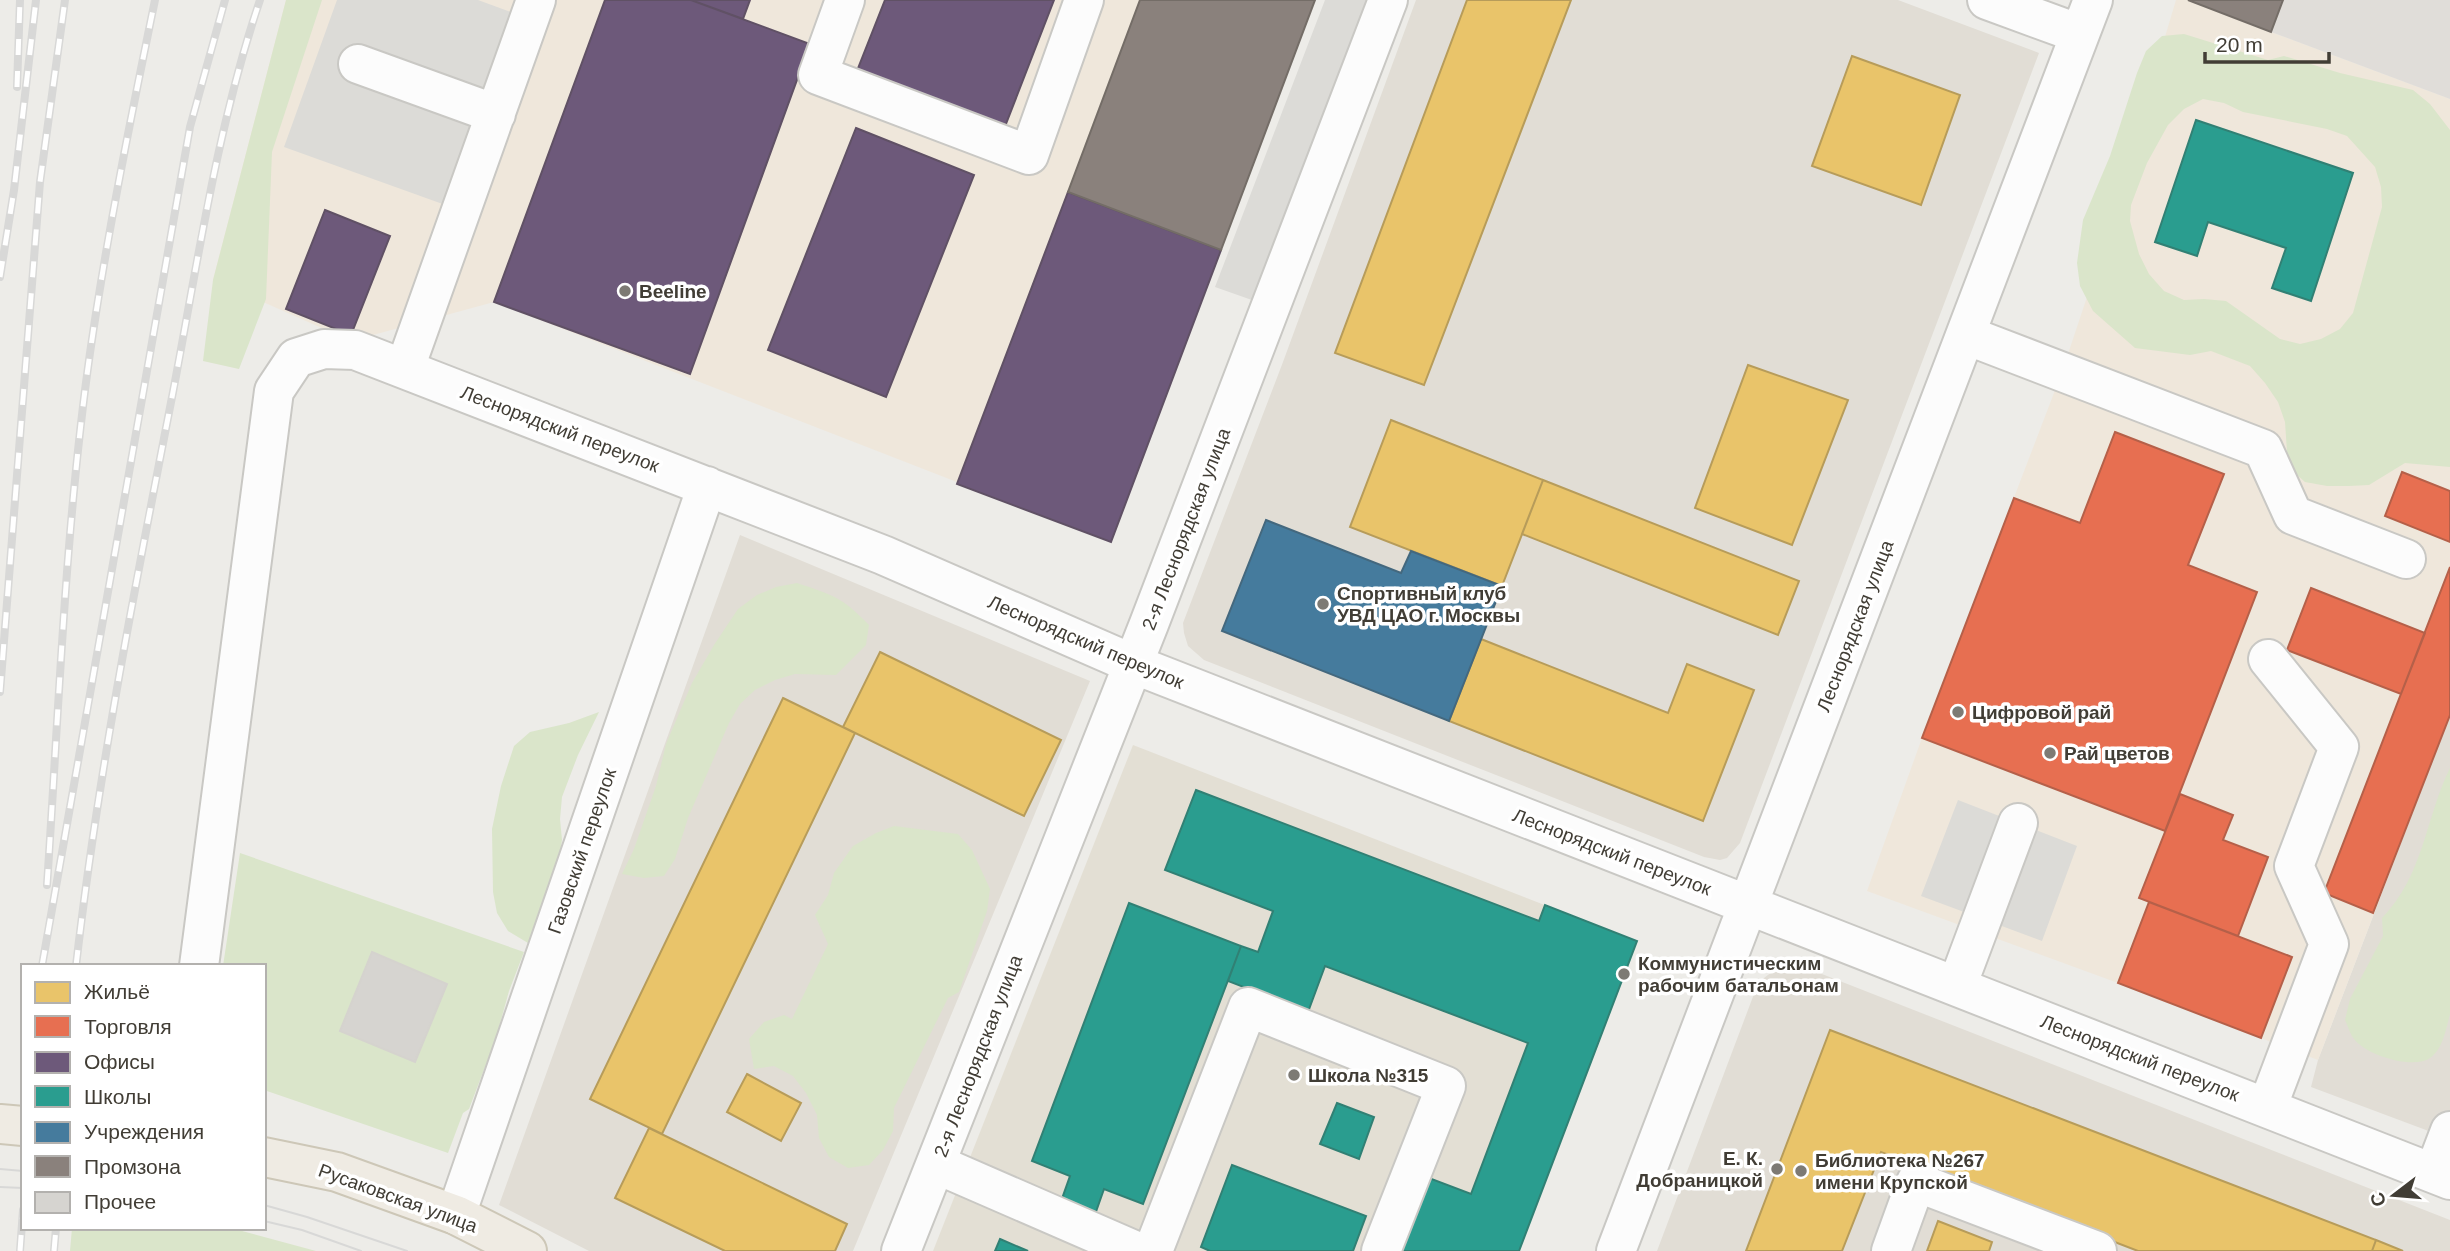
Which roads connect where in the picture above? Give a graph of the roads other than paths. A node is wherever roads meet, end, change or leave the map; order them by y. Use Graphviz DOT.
graph roads {
  1 [pos="537,0"];
  2 [pos="845,0"];
  3 [pos="1084,0"];
  4 [pos="1388,0"];
  5 [pos="1987,0"];
  6 [pos="2087,17"];
  7 [pos="358,64"];
  8 [pos="496,114"];
  9 [pos="1966,335"];
  10 [pos="405,368"];
  11 [pos="707,486"];
  12 [pos="2406,559"];
  13 [pos="2268,659"];
  14 [pos="1133,664"];
  15 [pos="2018,823"];
  16 [pos="1748,905"];
  17 [pos="199,964"];
  18 [pos="1957,986"];
  19 [pos="2267,1108"];
  20 [pos="0,1125"];
  21 [pos="21,1126"];
  22 [pos="2450,1131"];
  23 [pos="266,1157"];
  24 [pos="936,1164"];
  25 [pos="2442,1176"];
  26 [pos="456,1215"];
  27 [pos="1628,1247"];
  28 [pos="527,1251"];
  29 [pos="901,1251"];
  30 [pos="1136,1251"];
  31 [pos="1153,1251"];
  32 [pos="1381,1251"];
  33 [pos="1891,1251"];
  34 [pos="2097,1251"];
  1 -- 8 [label="street"];
  2 -- 3 [label="street"];
  4 -- 14 [label="street, 2-я Леснорядская улица"];
  5 -- 6 [label="street"];
  6 -- 9 [label="street, Леснорядская улица"];
  7 -- 8 [label="street"];
  8 -- 10 [label="street"];
  9 -- 12 [label="street"];
  9 -- 16 [label="street, Леснорядская улица"];
  10 -- 11 [label="street, Леснорядский переулок"];
  10 -- 17 [label="street, Леснорядский переулок"];
  11 -- 14 [label="street, Леснорядский переулок"];
  11 -- 26 [label="street, Газовский переулок"];
  13 -- 19 [label="street"];
  14 -- 16 [label="street, Леснорядский переулок"];
  14 -- 24 [label="street, 2-я Леснорядская улица"];
  15 -- 18 [label="street"];
  16 -- 18 [label="street, Леснорядский переулок"];
  16 -- 27 [label="street, Леснорядская улица"];
  18 -- 19 [label="street, Леснорядский переулок"];
  19 -- 25 [label="street, Леснорядский переулок"];
  20 -- 21 [label="main road"];
  22 -- 25 [label="street"];
  23 -- 26 [label="main road, Русаковская улица"];
  24 -- 29 [label="street, 2-я Леснорядская улица"];
  24 -- 30 [label="street"];
  26 -- 28 [label="main road, Русаковская улица"];
  31 -- 32 [label="street"];
  33 -- 34 [label="street"];
}
